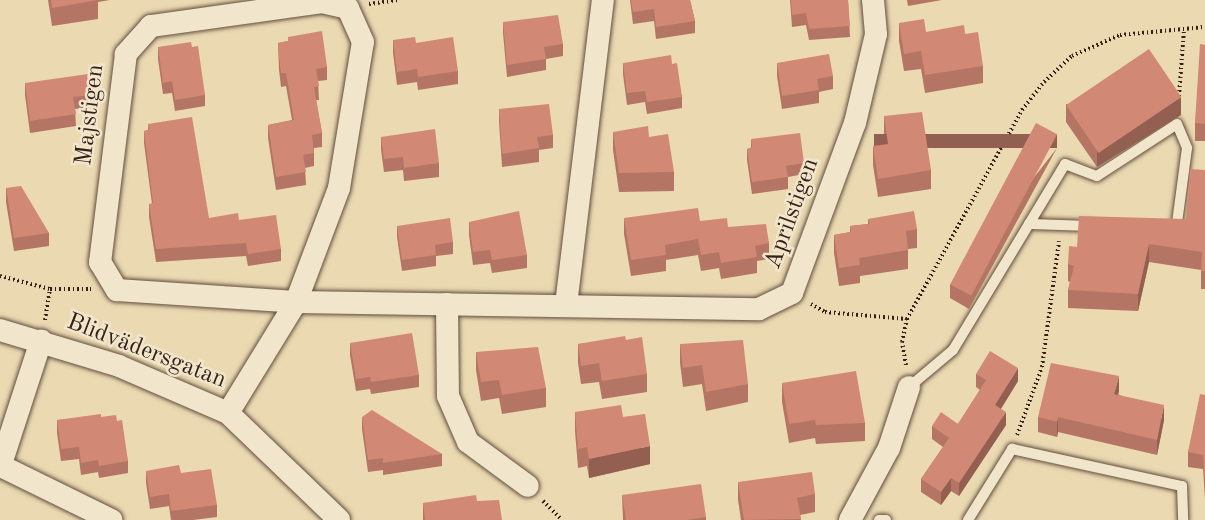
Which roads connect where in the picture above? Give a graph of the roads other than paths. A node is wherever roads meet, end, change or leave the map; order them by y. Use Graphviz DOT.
graph roads {
  1 [pos="603,0"];
  2 [pos="873,0"];
  3 [pos="1029,224"];
  4 [pos="1107,227"];
  5 [pos="1165,230"];
  6 [pos="296,302"];
  7 [pos="447,304"];
  8 [pos="566,305"];
  9 [pos="0,330"];
  10 [pos="41,341"];
  11 [pos="909,387"];
  12 [pos="228,413"];
  13 [pos="0,466"];
  14 [pos="528,486"];
  15 [pos="111,520"];
  16 [pos="339,520"];
  17 [pos="850,520"];
  18 [pos="879,520"];
  19 [pos="886,520"];
  20 [pos="968,520"];
  21 [pos="1183,520"];
  1 -- 8 [label="street"];
  2 -- 8 [label="street, Aprilstigen"];
  3 -- 4 [label="lane"];
  3 -- 5 [label="lane"];
  3 -- 11 [label="lane"];
  6 -- 6 [label="street, Majstigen"];
  6 -- 7 [label="street, Aprilstigen"];
  6 -- 12 [label="street, Majstigen"];
  7 -- 8 [label="street, Aprilstigen"];
  7 -- 14 [label="street"];
  9 -- 10 [label="street, Blidvädersgatan"];
  10 -- 12 [label="street, Blidvädersgatan"];
  10 -- 13 [label="street"];
  11 -- 17 [label="street"];
  12 -- 16 [label="street, Blidvädersgatan"];
  13 -- 15 [label="street"];
  18 -- 19 [label="lane"];
  20 -- 21 [label="lane"];
}
